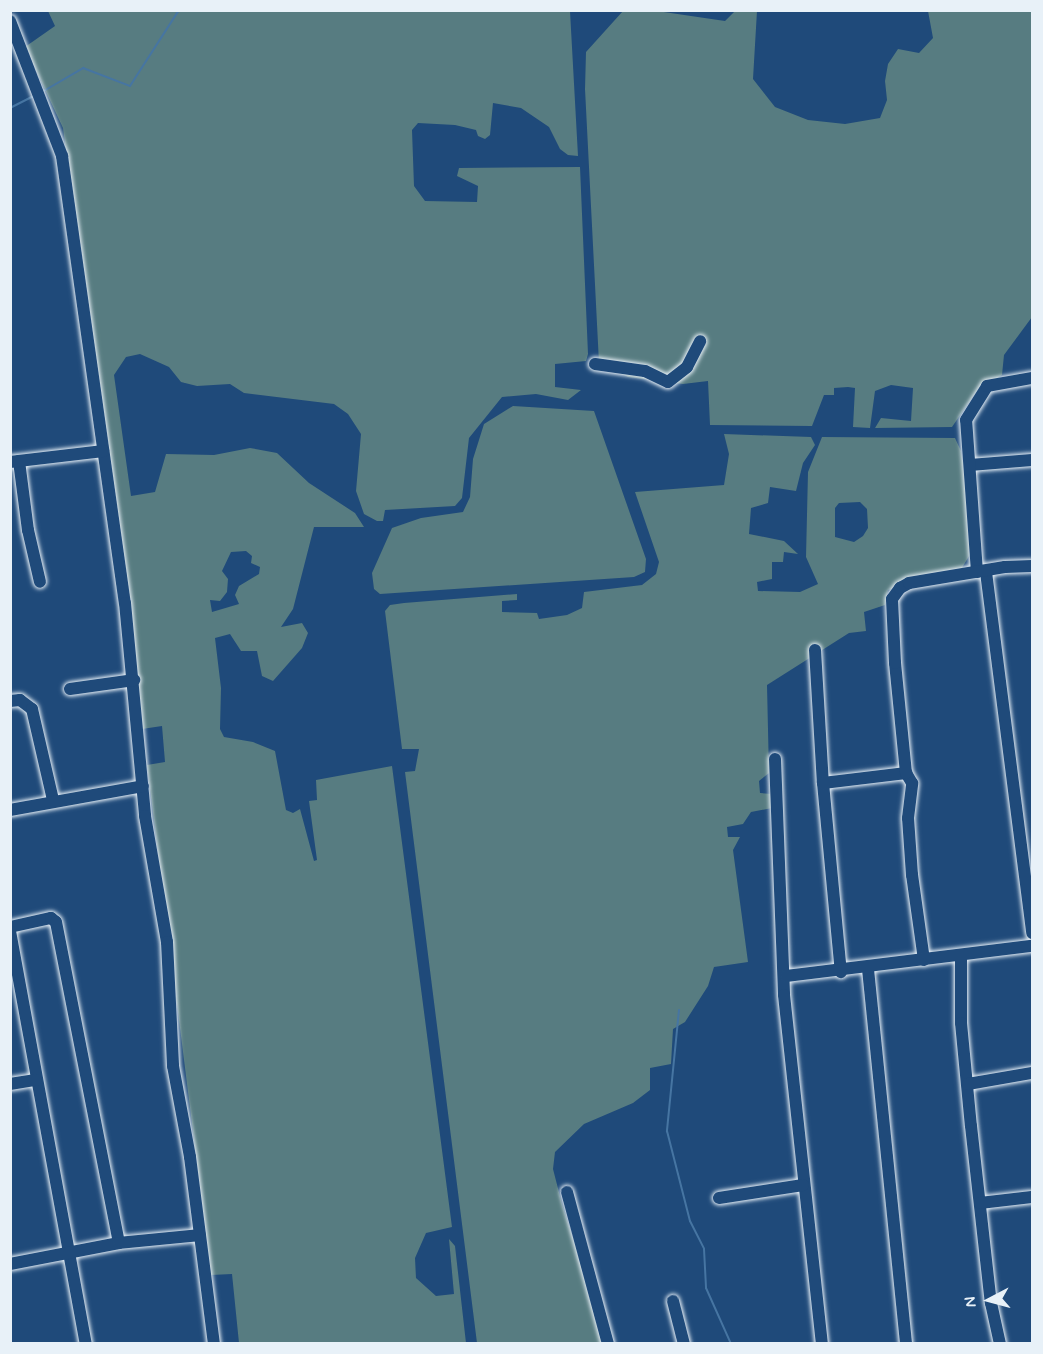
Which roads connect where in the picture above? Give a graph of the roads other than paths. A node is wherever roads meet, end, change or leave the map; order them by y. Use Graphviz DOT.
graph roads {
  1 [pos="10,21"];
  2 [pos="700,341"];
  3 [pos="595,364"];
  4 [pos="1032,378"];
  5 [pos="103,451"];
  6 [pos="1032,460"];
  7 [pos="15,462"];
  8 [pos="970,465"];
  9 [pos="1032,566"];
  10 [pos="982,572"];
  11 [pos="40,582"];
  12 [pos="815,650"];
  13 [pos="134,680"];
  14 [pos="70,689"];
  15 [pos="10,701"];
  16 [pos="775,759"];
  17 [pos="906,773"];
  18 [pos="823,783"];
  19 [pos="143,786"];
  20 [pos="53,800"];
  21 [pos="10,810"];
  22 [pos="10,929"];
  23 [pos="1032,933"];
  24 [pos="1032,946"];
  25 [pos="961,955"];
  26 [pos="924,960"];
  27 [pos="868,969"];
  28 [pos="841,972"];
  29 [pos="786,976"];
  30 [pos="1032,1073"];
  31 [pos="36,1080"];
  32 [pos="10,1084"];
  33 [pos="968,1084"];
  34 [pos="803,1185"];
  35 [pos="567,1192"];
  36 [pos="1032,1197"];
  37 [pos="719,1198"];
  38 [pos="980,1203"];
  39 [pos="200,1234"];
  40 [pos="119,1243"];
  41 [pos="66,1253"];
  42 [pos="10,1264"];
  43 [pos="673,1301"];
  44 [pos="86,1344"];
  45 [pos="214,1344"];
  46 [pos="608,1344"];
  47 [pos="684,1344"];
  48 [pos="822,1344"];
  49 [pos="906,1344"];
  50 [pos="1000,1344"];
  1 -- 5 [label="street"];
  2 -- 3 [label="street"];
  4 -- 8 [label="street"];
  5 -- 7 [label="street"];
  5 -- 13 [label="street"];
  6 -- 8 [label="street"];
  7 -- 11 [label="street"];
  8 -- 10 [label="street"];
  9 -- 10 [label="street"];
  10 -- 17 [label="street"];
  10 -- 23 [label="street"];
  12 -- 18 [label="street"];
  13 -- 14 [label="street"];
  13 -- 19 [label="street"];
  15 -- 20 [label="street"];
  16 -- 29 [label="street"];
  17 -- 18 [label="street"];
  17 -- 26 [label="street"];
  18 -- 28 [label="street"];
  19 -- 20 [label="street"];
  19 -- 39 [label="street"];
  20 -- 21 [label="street"];
  22 -- 31 [label="street"];
  22 -- 40 [label="street"];
  24 -- 25 [label="street"];
  25 -- 26 [label="street"];
  25 -- 33 [label="street"];
  26 -- 27 [label="street"];
  27 -- 28 [label="street"];
  27 -- 49 [label="street"];
  28 -- 29 [label="street"];
  29 -- 34 [label="street"];
  30 -- 33 [label="street"];
  31 -- 32 [label="street"];
  31 -- 41 [label="street"];
  33 -- 38 [label="street"];
  34 -- 37 [label="street"];
  34 -- 48 [label="street"];
  35 -- 46 [label="street"];
  36 -- 38 [label="street"];
  38 -- 50 [label="street"];
  39 -- 40 [label="street"];
  39 -- 45 [label="street"];
  40 -- 41 [label="street"];
  41 -- 42 [label="street"];
  41 -- 44 [label="street"];
  43 -- 47 [label="street"];
}
